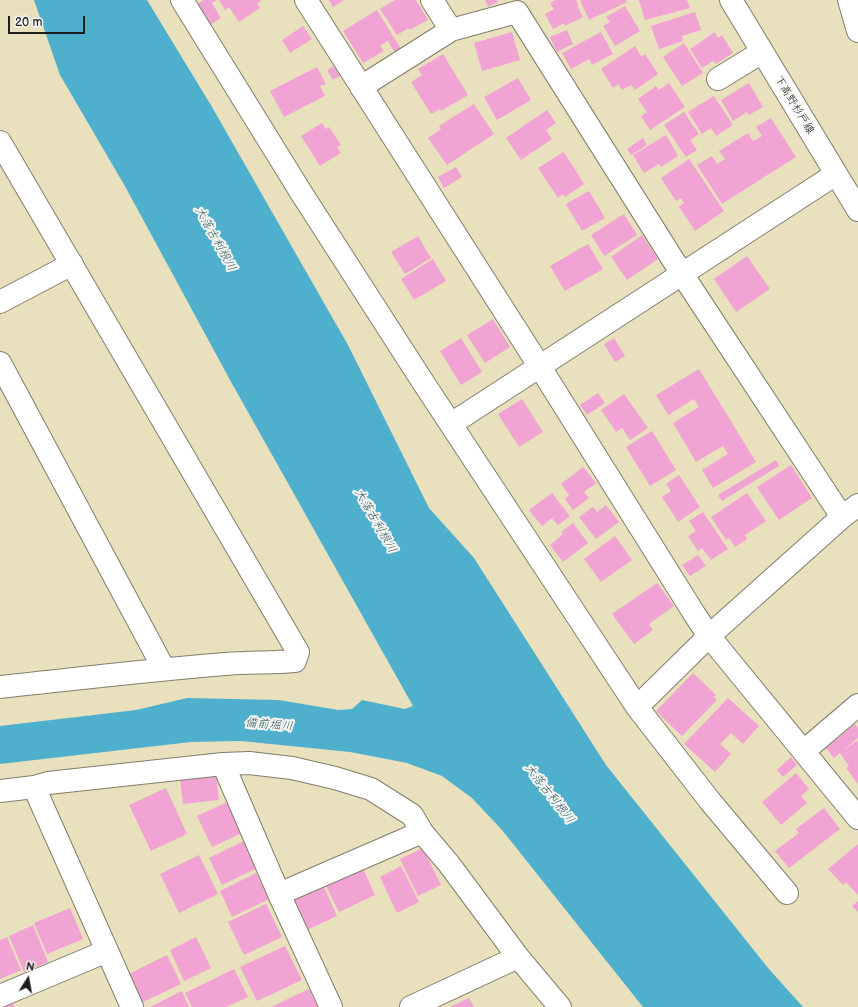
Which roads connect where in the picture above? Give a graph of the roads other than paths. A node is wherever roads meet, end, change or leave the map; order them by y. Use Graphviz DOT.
graph roads {
  1 [pos="182,0"];
  2 [pos="306,0"];
  3 [pos="432,0"];
  4 [pos="730,0"];
  5 [pos="849,0"];
  6 [pos="451,30"];
  7 [pos="858,31"];
  8 [pos="762,52"];
  9 [pos="718,79"];
  10 [pos="361,87"];
  11 [pos="0,142"];
  12 [pos="836,174"];
  13 [pos="858,210"];
  14 [pos="72,264"];
  15 [pos="682,274"];
  16 [pos="0,302"];
  17 [pos="0,363"];
  18 [pos="540,367"];
  19 [pos="451,424"];
  20 [pos="850,511"];
  21 [pos="709,636"];
  22 [pos="164,669"];
  23 [pos="0,687"];
  24 [pos="858,705"];
  25 [pos="637,707"];
  26 [pos="804,751"];
  27 [pos="224,764"];
  28 [pos="34,787"];
  29 [pos="0,791"];
  30 [pos="858,818"];
  31 [pos="422,832"];
  32 [pos="787,893"];
  33 [pos="279,894"];
  34 [pos="107,951"];
  35 [pos="518,957"];
  36 [pos="0,996"];
  37 [pos="132,1007"];
  38 [pos="331,1007"];
  39 [pos="411,1007"];
  40 [pos="560,1007"];
  1 -- 19 [label="street"];
  2 -- 10 [label="street"];
  3 -- 6 [label="street"];
  4 -- 8 [label="street, 下高野杉戸線"];
  5 -- 7 [label="street"];
  6 -- 10 [label="street"];
  6 -- 15 [label="street"];
  8 -- 9 [label="street"];
  8 -- 12 [label="street, 下高野杉戸線"];
  10 -- 18 [label="street"];
  11 -- 14 [label="street"];
  12 -- 13 [label="street, 下高野杉戸線"];
  12 -- 15 [label="street"];
  14 -- 16 [label="street"];
  14 -- 22 [label="street"];
  15 -- 18 [label="street"];
  15 -- 20 [label="street"];
  17 -- 22 [label="street"];
  18 -- 19 [label="street"];
  18 -- 21 [label="street"];
  19 -- 25 [label="street"];
  20 -- 21 [label="street"];
  21 -- 25 [label="street"];
  21 -- 26 [label="street"];
  22 -- 23 [label="street"];
  24 -- 26 [label="street"];
  25 -- 32 [label="street"];
  26 -- 30 [label="street"];
  27 -- 28 [label="street"];
  27 -- 31 [label="street"];
  27 -- 33 [label="street"];
  28 -- 29 [label="street"];
  28 -- 34 [label="street"];
  31 -- 33 [label="street"];
  31 -- 35 [label="street"];
  33 -- 38 [label="street"];
  34 -- 36 [label="street"];
  34 -- 37 [label="street"];
  35 -- 39 [label="street"];
  35 -- 40 [label="street"];
}
